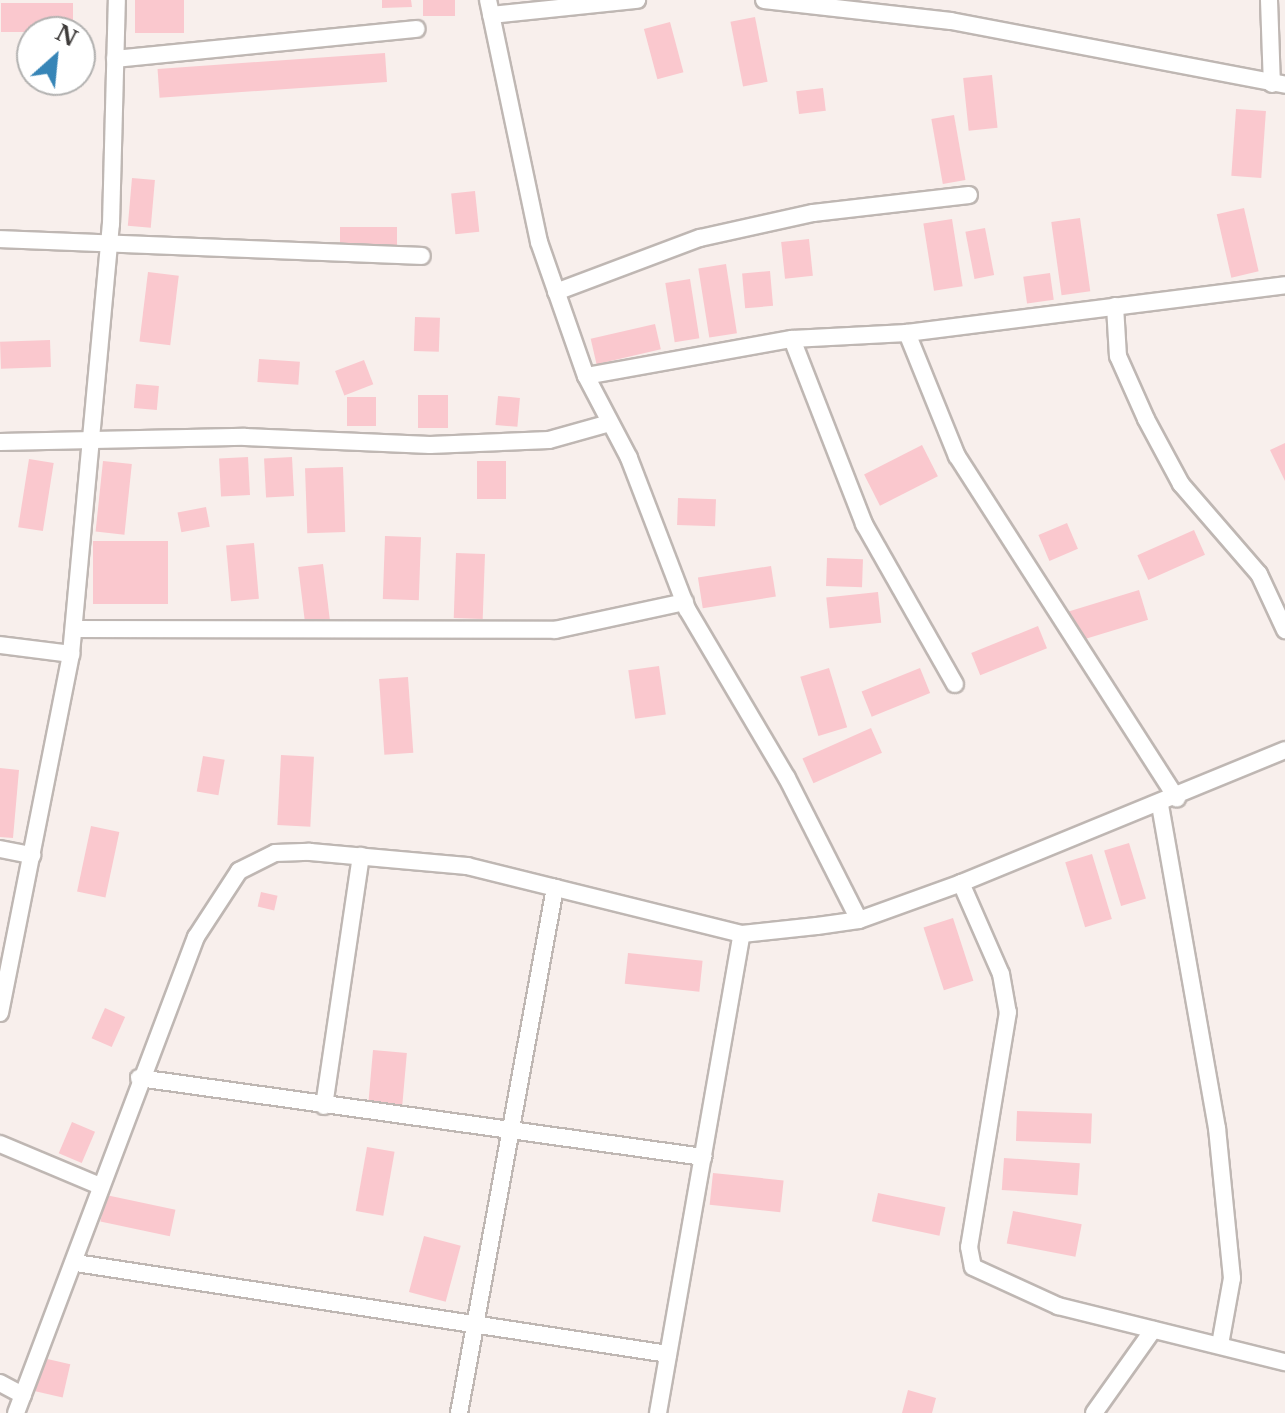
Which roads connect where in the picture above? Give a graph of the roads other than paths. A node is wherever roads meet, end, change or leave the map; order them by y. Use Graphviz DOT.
graph roads {
  1 [pos="117,0"];
  2 [pos="637,0"];
  3 [pos="764,0"];
  4 [pos="1269,0"];
  5 [pos="490,8"];
  6 [pos="417,29"];
  7 [pos="115,59"];
  8 [pos="1278,85"];
  9 [pos="969,195"];
  10 [pos="0,239"];
  11 [pos="110,245"];
  12 [pos="422,256"];
  13 [pos="1285,285"];
  14 [pos="556,292"];
  15 [pos="1115,306"];
  16 [pos="907,333"];
  17 [pos="792,339"];
  18 [pos="586,376"];
  19 [pos="610,423"];
  20 [pos="91,439"];
  21 [pos="0,442"];
  22 [pos="685,602"];
  23 [pos="74,629"];
  24 [pos="1285,630"];
  25 [pos="0,645"];
  26 [pos="71,654"];
  27 [pos="955,684"];
  28 [pos="1285,750"];
  29 [pos="1177,799"];
  30 [pos="1160,805"];
  31 [pos="0,849"];
  32 [pos="32,855"];
  33 [pos="361,856"];
  34 [pos="961,883"];
  35 [pos="555,888"];
  36 [pos="859,920"];
  37 [pos="742,934"];
  38 [pos="0,1013"];
  39 [pos="139,1078"];
  40 [pos="324,1106"];
  41 [pos="508,1131"];
  42 [pos="0,1144"];
  43 [pos="703,1157"];
  44 [pos="100,1186"];
  45 [pos="76,1263"];
  46 [pos="473,1323"];
  47 [pos="1153,1330"];
  48 [pos="1220,1345"];
  49 [pos="668,1354"];
  50 [pos="1285,1362"];
  51 [pos="0,1383"];
  52 [pos="23,1395"];
  53 [pos="16,1413"];
  54 [pos="459,1413"];
  55 [pos="658,1413"];
  56 [pos="1094,1413"];
  1 -- 7 [label="street"];
  2 -- 5 [label="street"];
  3 -- 8 [label="street"];
  4 -- 8 [label="street"];
  5 -- 14 [label="street"];
  6 -- 7 [label="street"];
  7 -- 11 [label="street"];
  9 -- 14 [label="street"];
  10 -- 11 [label="street"];
  11 -- 12 [label="street"];
  11 -- 20 [label="street"];
  13 -- 15 [label="street"];
  14 -- 18 [label="street"];
  15 -- 16 [label="street"];
  15 -- 24 [label="street"];
  16 -- 17 [label="street"];
  16 -- 29 [label="street"];
  17 -- 18 [label="street"];
  17 -- 27 [label="street"];
  18 -- 19 [label="street"];
  19 -- 20 [label="street"];
  19 -- 22 [label="street"];
  20 -- 21 [label="street"];
  20 -- 23 [label="street"];
  22 -- 23 [label="street"];
  22 -- 36 [label="street"];
  23 -- 26 [label="street"];
  25 -- 26 [label="street"];
  26 -- 32 [label="street"];
  28 -- 29 [label="street"];
  29 -- 30 [label="street"];
  30 -- 34 [label="street"];
  30 -- 48 [label="street"];
  31 -- 32 [label="street"];
  32 -- 38 [label="street"];
  33 -- 35 [label="street"];
  33 -- 39 [label="street"];
  33 -- 40 [label="street"];
  34 -- 36 [label="street"];
  34 -- 47 [label="street"];
  35 -- 37 [label="street"];
  35 -- 41 [label="street"];
  36 -- 37 [label="street"];
  37 -- 43 [label="street"];
  39 -- 40 [label="street"];
  39 -- 44 [label="street"];
  40 -- 41 [label="street"];
  41 -- 43 [label="street"];
  41 -- 46 [label="street"];
  42 -- 44 [label="street"];
  43 -- 49 [label="street"];
  44 -- 45 [label="street"];
  45 -- 46 [label="street"];
  45 -- 52 [label="street"];
  46 -- 49 [label="street"];
  46 -- 54 [label="street"];
  47 -- 48 [label="street"];
  47 -- 56 [label="street"];
  48 -- 50 [label="street"];
  49 -- 55 [label="street"];
  51 -- 52 [label="street"];
  52 -- 53 [label="street"];
}
